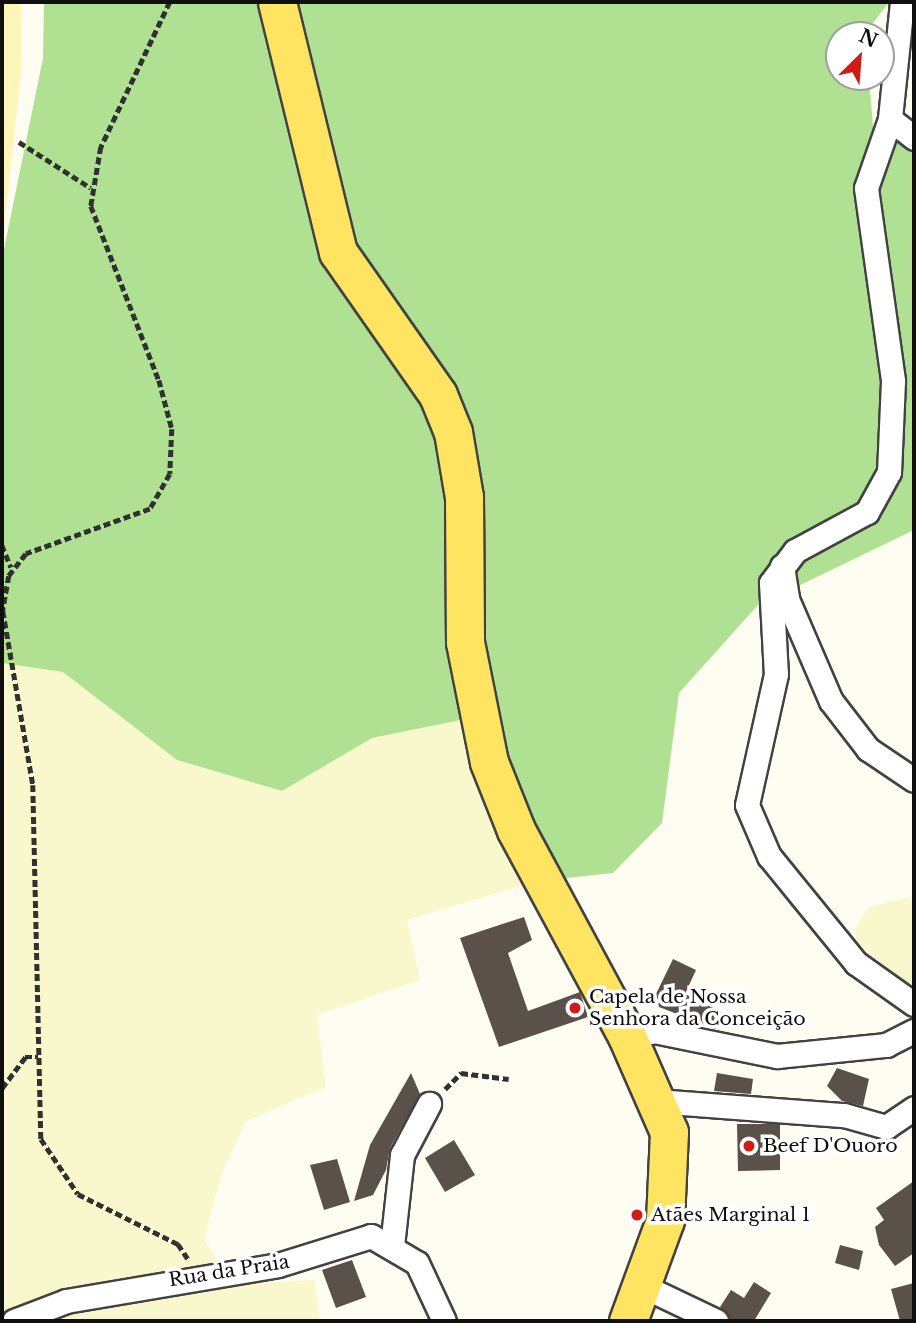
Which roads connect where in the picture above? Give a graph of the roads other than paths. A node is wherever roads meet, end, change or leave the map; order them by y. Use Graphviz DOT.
graph roads {
  1 [pos="277,2"];
  2 [pos="901,2"];
  3 [pos="890,119"];
  4 [pos="914,138"];
  5 [pos="782,566"];
  6 [pos="914,780"];
  7 [pos="914,1004"];
  8 [pos="914,1031"];
  9 [pos="627,1035"];
  10 [pos="656,1101"];
  11 [pos="429,1104"];
  12 [pos="914,1108"];
  13 [pos="392,1246"];
  14 [pos="643,1286"];
  15 [pos="14,1321"];
  16 [pos="444,1321"];
  17 [pos="628,1321"];
  18 [pos="716,1321"];
  1 -- 9 [label="main road"];
  2 -- 3 [label="street"];
  3 -- 4 [label="street"];
  3 -- 5 [label="street"];
  5 -- 6 [label="street"];
  5 -- 7 [label="street"];
  8 -- 9 [label="street"];
  9 -- 10 [label="main road"];
  10 -- 12 [label="street"];
  10 -- 14 [label="main road"];
  11 -- 13 [label="street"];
  13 -- 15 [label="street, Rua da Praia"];
  13 -- 16 [label="street, Rua da Praia"];
  14 -- 17 [label="main road"];
  14 -- 18 [label="street"];
}
